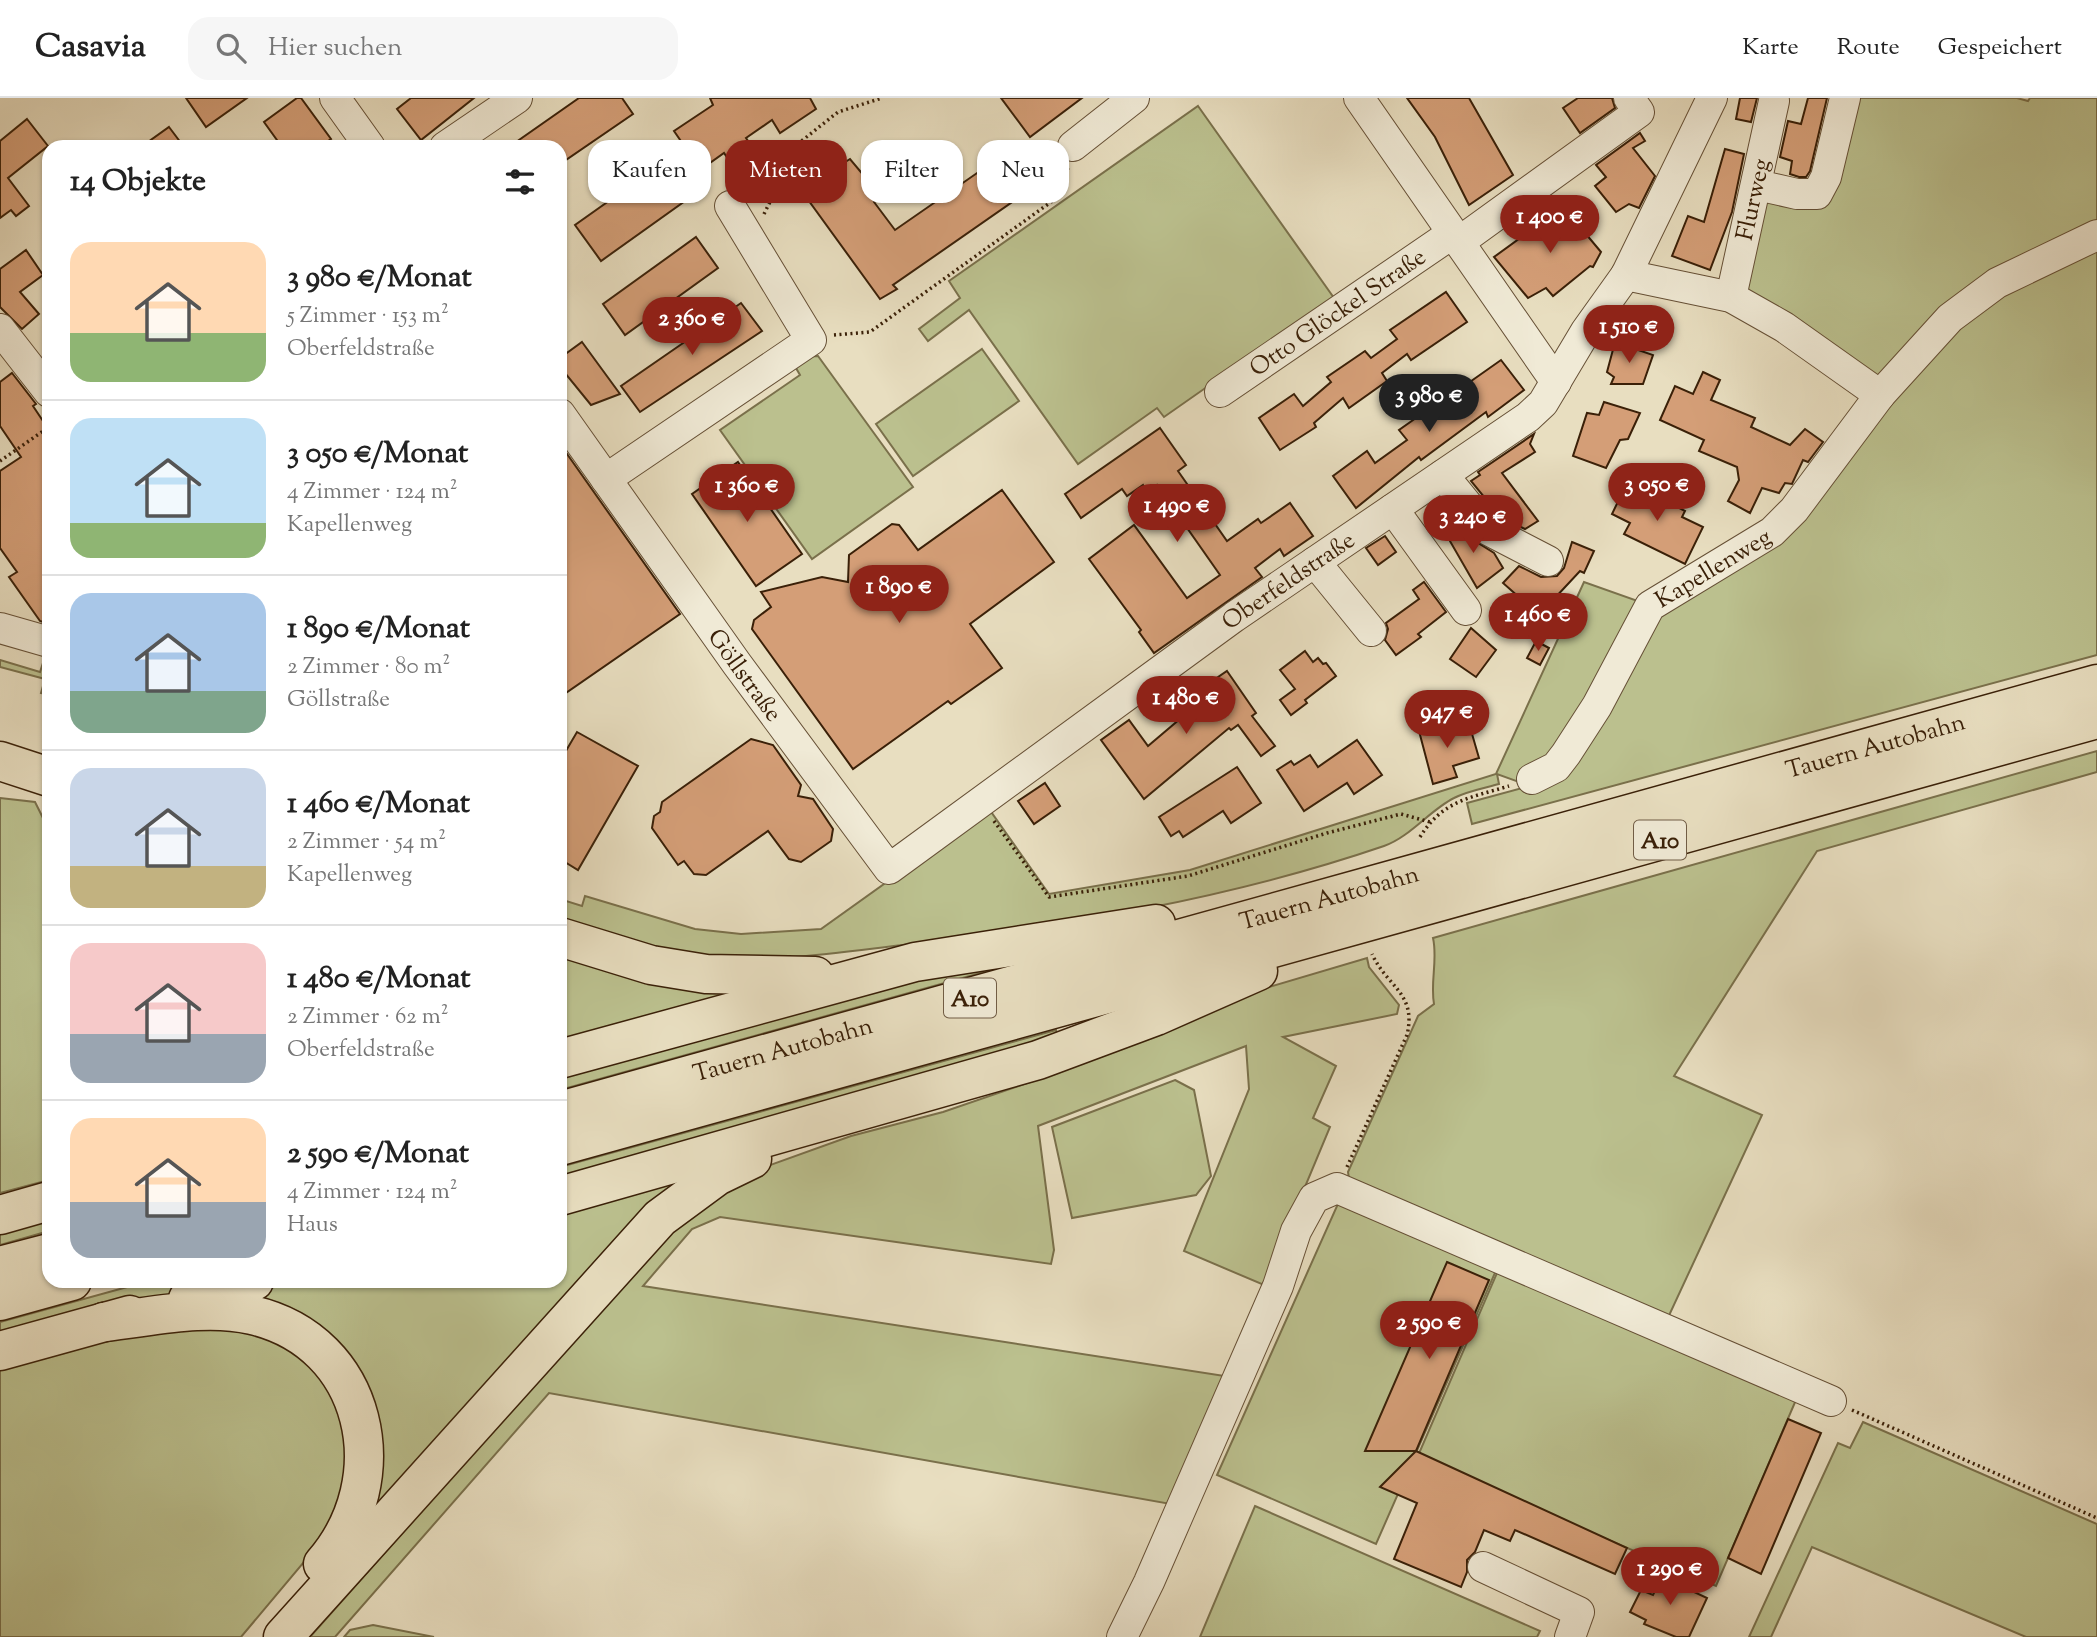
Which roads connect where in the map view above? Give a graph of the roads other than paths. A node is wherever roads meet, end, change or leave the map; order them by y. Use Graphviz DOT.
graph roads {
  1 [pos="335,98"];
  2 [pos="517,98"];
  3 [pos="1134,98"];
  4 [pos="1359,98"];
  5 [pos="1629,98"];
  6 [pos="1712,98"];
  7 [pos="1845,98"];
  8 [pos="1774,101"];
  9 [pos="365,140"];
  10 [pos="454,140"];
  11 [pos="1073,146"];
  12 [pos="1757,185"];
  13 [pos="730,206"];
  14 [pos="2097,235"];
  15 [pos="1456,238"];
  16 [pos="1626,275"];
  17 [pos="1731,297"];
  18 [pos="0,329"];
  19 [pos="42,382"];
  20 [pos="1556,382"];
  21 [pos="1220,392"];
  22 [pos="1880,395"];
  23 [pos="567,424"];
  24 [pos="1443,475"];
  25 [pos="606,479"];
  26 [pos="1393,509"];
  27 [pos="1548,561"];
  28 [pos="1315,562"];
  29 [pos="1466,610"];
  30 [pos="0,628"];
  31 [pos="1371,631"];
  32 [pos="42,640"];
  33 [pos="2097,684"];
  34 [pos="2097,719"];
  35 [pos="0,761"];
  36 [pos="42,774"];
  37 [pos="1532,779"];
  38 [pos="0,788"];
  39 [pos="42,795"];
  40 [pos="890,869"];
  41 [pos="1381,884"];
  42 [pos="1317,936"];
  43 [pos="567,939"];
  44 [pos="862,975"];
  45 [pos="567,1057"];
  46 [pos="567,1109"];
  47 [pos="798,1130"];
  48 [pos="567,1144"];
  49 [pos="567,1194"];
  50 [pos="42,1204"];
  51 [pos="0,1215"];
  52 [pos="42,1255"];
  53 [pos="0,1266"];
  54 [pos="47,1288"];
  55 [pos="228,1288"];
  56 [pos="0,1301"];
  57 [pos="104,1322"];
  58 [pos="0,1351"];
  59 [pos="1831,1401"];
  60 [pos="1483,1567"];
  61 [pos="258,1637"];
  62 [pos="283,1637"];
  63 [pos="1122,1637"];
  64 [pos="1570,1637"];
  1 -- 9 [label="street"];
  2 -- 10 [label="street"];
  3 -- 11 [label="street"];
  4 -- 15 [label="street, Otto Glöckel Straße"];
  5 -- 15 [label="street, Otto Glöckel Straße"];
  6 -- 16 [label="street, Oberfeldstraße"];
  7 -- 12 [label="street"];
  8 -- 12 [label="street, Flurweg"];
  12 -- 17 [label="street, Flurweg"];
  13 -- 25 [label="street"];
  14 -- 22 [label="street, Kapellenweg"];
  15 -- 20 [label="street, Otto Glöckel Straße"];
  15 -- 21 [label="street, Otto Glöckel Straße"];
  16 -- 17 [label="street"];
  16 -- 20 [label="street, Oberfeldstraße"];
  17 -- 22 [label="street"];
  18 -- 19 [label="street"];
  20 -- 24 [label="street, Oberfeldstraße"];
  22 -- 37 [label="street, Kapellenweg"];
  23 -- 25 [label="street, Göllstraße"];
  24 -- 26 [label="street, Oberfeldstraße"];
  24 -- 27 [label="street"];
  25 -- 40 [label="street, Göllstraße"];
  26 -- 28 [label="street, Oberfeldstraße"];
  26 -- 29 [label="street"];
  28 -- 31 [label="street"];
  28 -- 40 [label="street, Oberfeldstraße"];
  30 -- 32 [label="street"];
  33 -- 41 [label="highway, Tauern Autobahn / A10"];
  34 -- 42 [label="highway, Tauern Autobahn / A10"];
  35 -- 36 [label="highway"];
  38 -- 39 [label="highway"];
  41 -- 44 [label="highway"];
  41 -- 46 [label="highway, Tauern Autobahn / A10"];
  42 -- 47 [label="highway"];
  42 -- 48 [label="highway, Tauern Autobahn / A10"];
  43 -- 44 [label="highway"];
  44 -- 45 [label="highway"];
  47 -- 49 [label="highway"];
  47 -- 62 [label="highway"];
  50 -- 51 [label="highway"];
  52 -- 53 [label="highway"];
  54 -- 56 [label="highway"];
  55 -- 57 [label="highway"];
  57 -- 58 [label="highway"];
  57 -- 61 [label="highway"];
  59 -- 63 [label="street"];
  60 -- 64 [label="street"];
}
